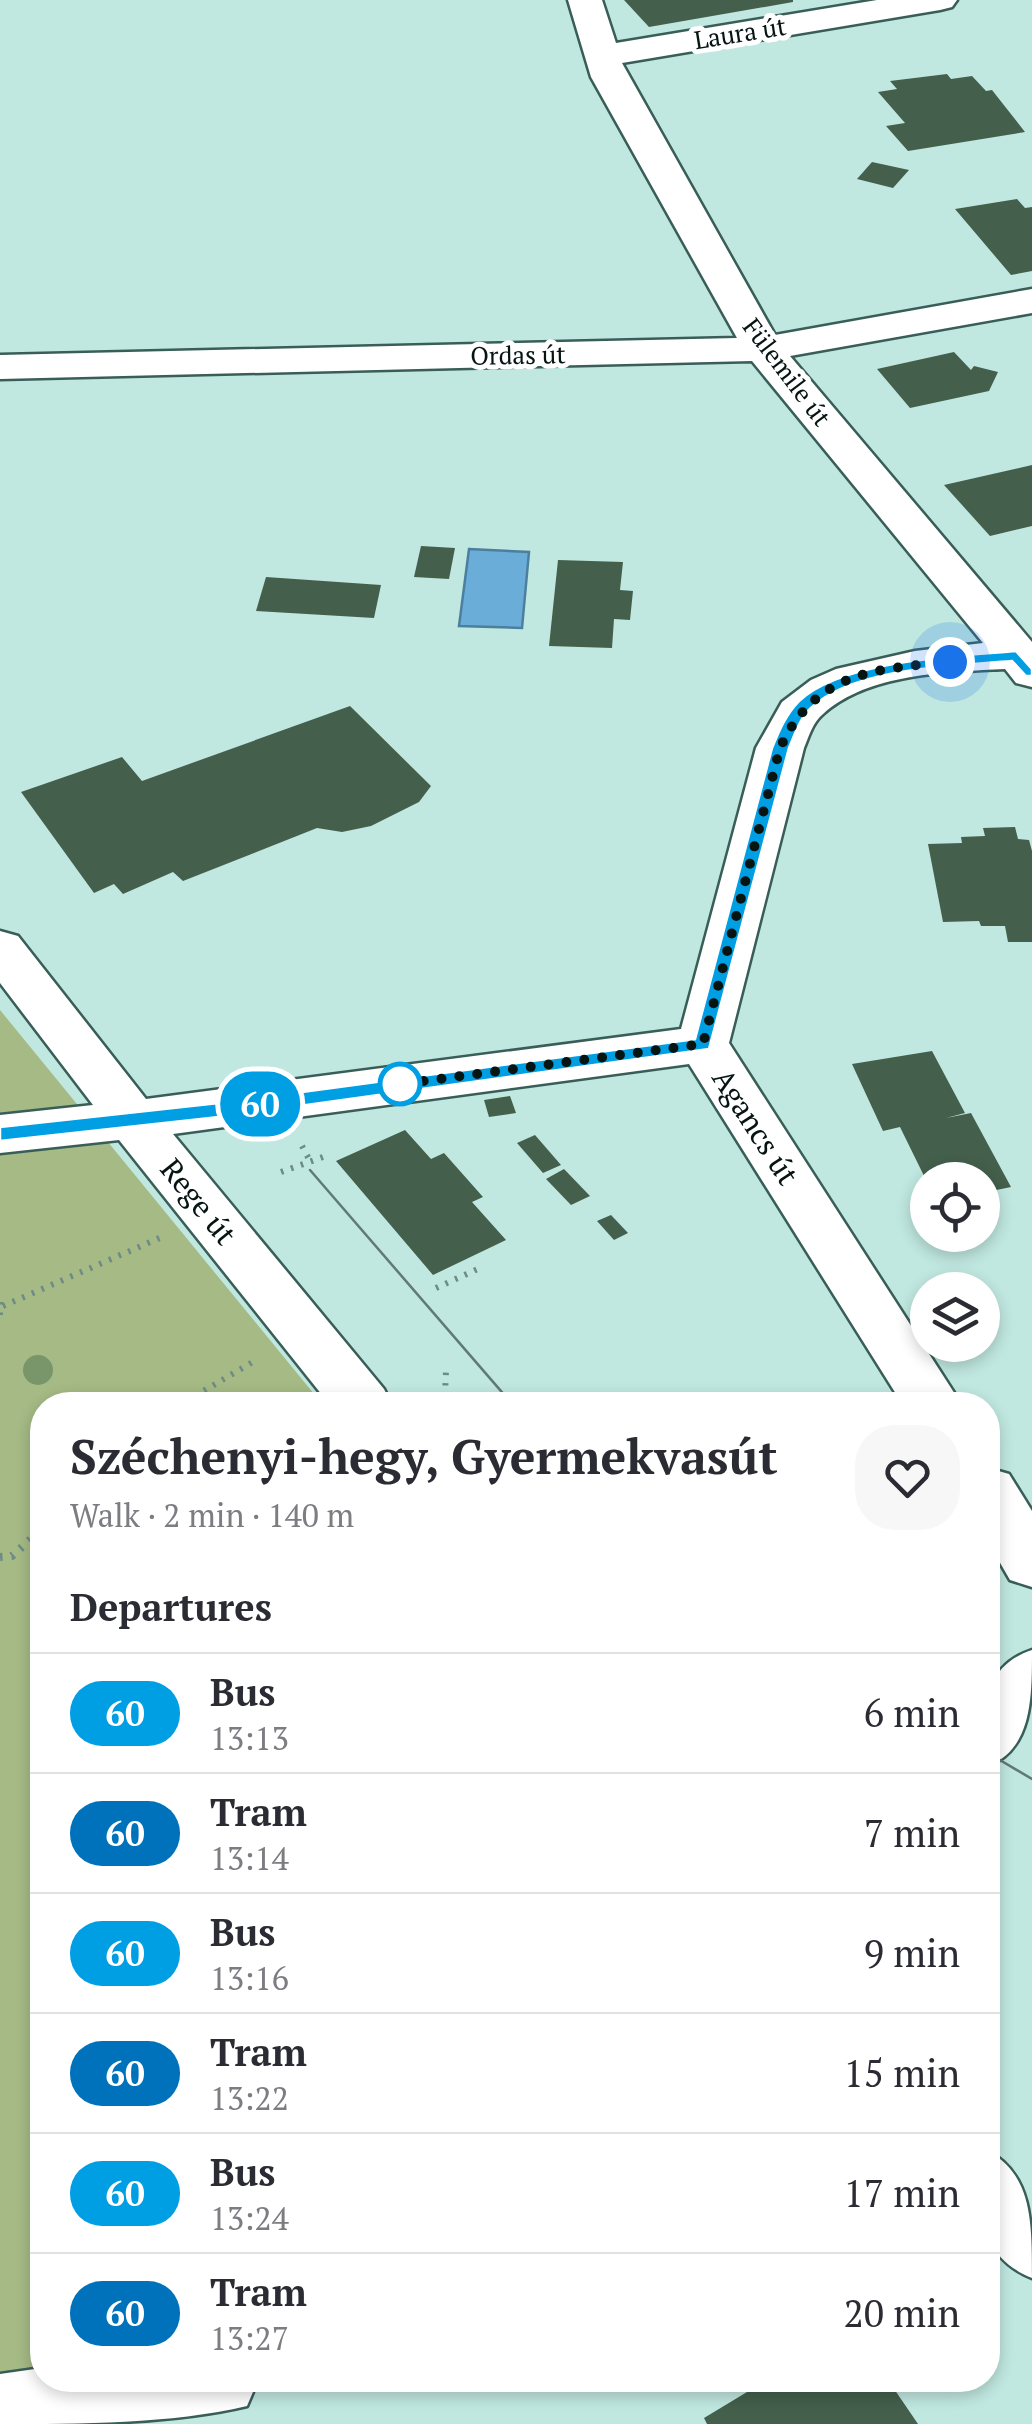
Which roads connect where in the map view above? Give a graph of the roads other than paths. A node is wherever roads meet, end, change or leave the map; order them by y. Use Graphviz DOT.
graph roads {
  1 [pos="586,0"];
  2 [pos="940,0"];
  3 [pos="600,56"];
  4 [pos="1032,301"];
  5 [pos="762,349"];
  6 [pos="0,366"];
  7 [pos="1028,658"];
  8 [pos="0,948"];
  9 [pos="703,1044"];
  10 [pos="131,1119"];
  11 [pos="0,1134"];
  12 [pos="352,1392"];
  13 [pos="924,1392"];
  14 [pos="1000,1511"];
  15 [pos="1032,1564"];
  16 [pos="1032,1676"];
  17 [pos="1000,1723"];
  18 [pos="1000,2201"];
  19 [pos="1032,2242"];
  20 [pos="135,2392"];
  21 [pos="0,2411"];
  1 -- 3 [label="street, Fülemile út"];
  2 -- 3 [label="street, Laura út"];
  3 -- 5 [label="street, Fülemile út"];
  4 -- 5 [label="street, Ordas út"];
  5 -- 6 [label="street, Ordas út"];
  5 -- 7 [label="street, Fülemile út"];
  7 -- 9 [label="street, Agancs út"];
  8 -- 10 [label="street, Rege út"];
  9 -- 10 [label="street"];
  9 -- 13 [label="street, Agancs út"];
  10 -- 11 [label="street"];
  10 -- 12 [label="street, Rege út"];
  14 -- 15 [label="street"];
  16 -- 17 [label="street"];
  18 -- 19 [label="street"];
  20 -- 21 [label="street"];
}
